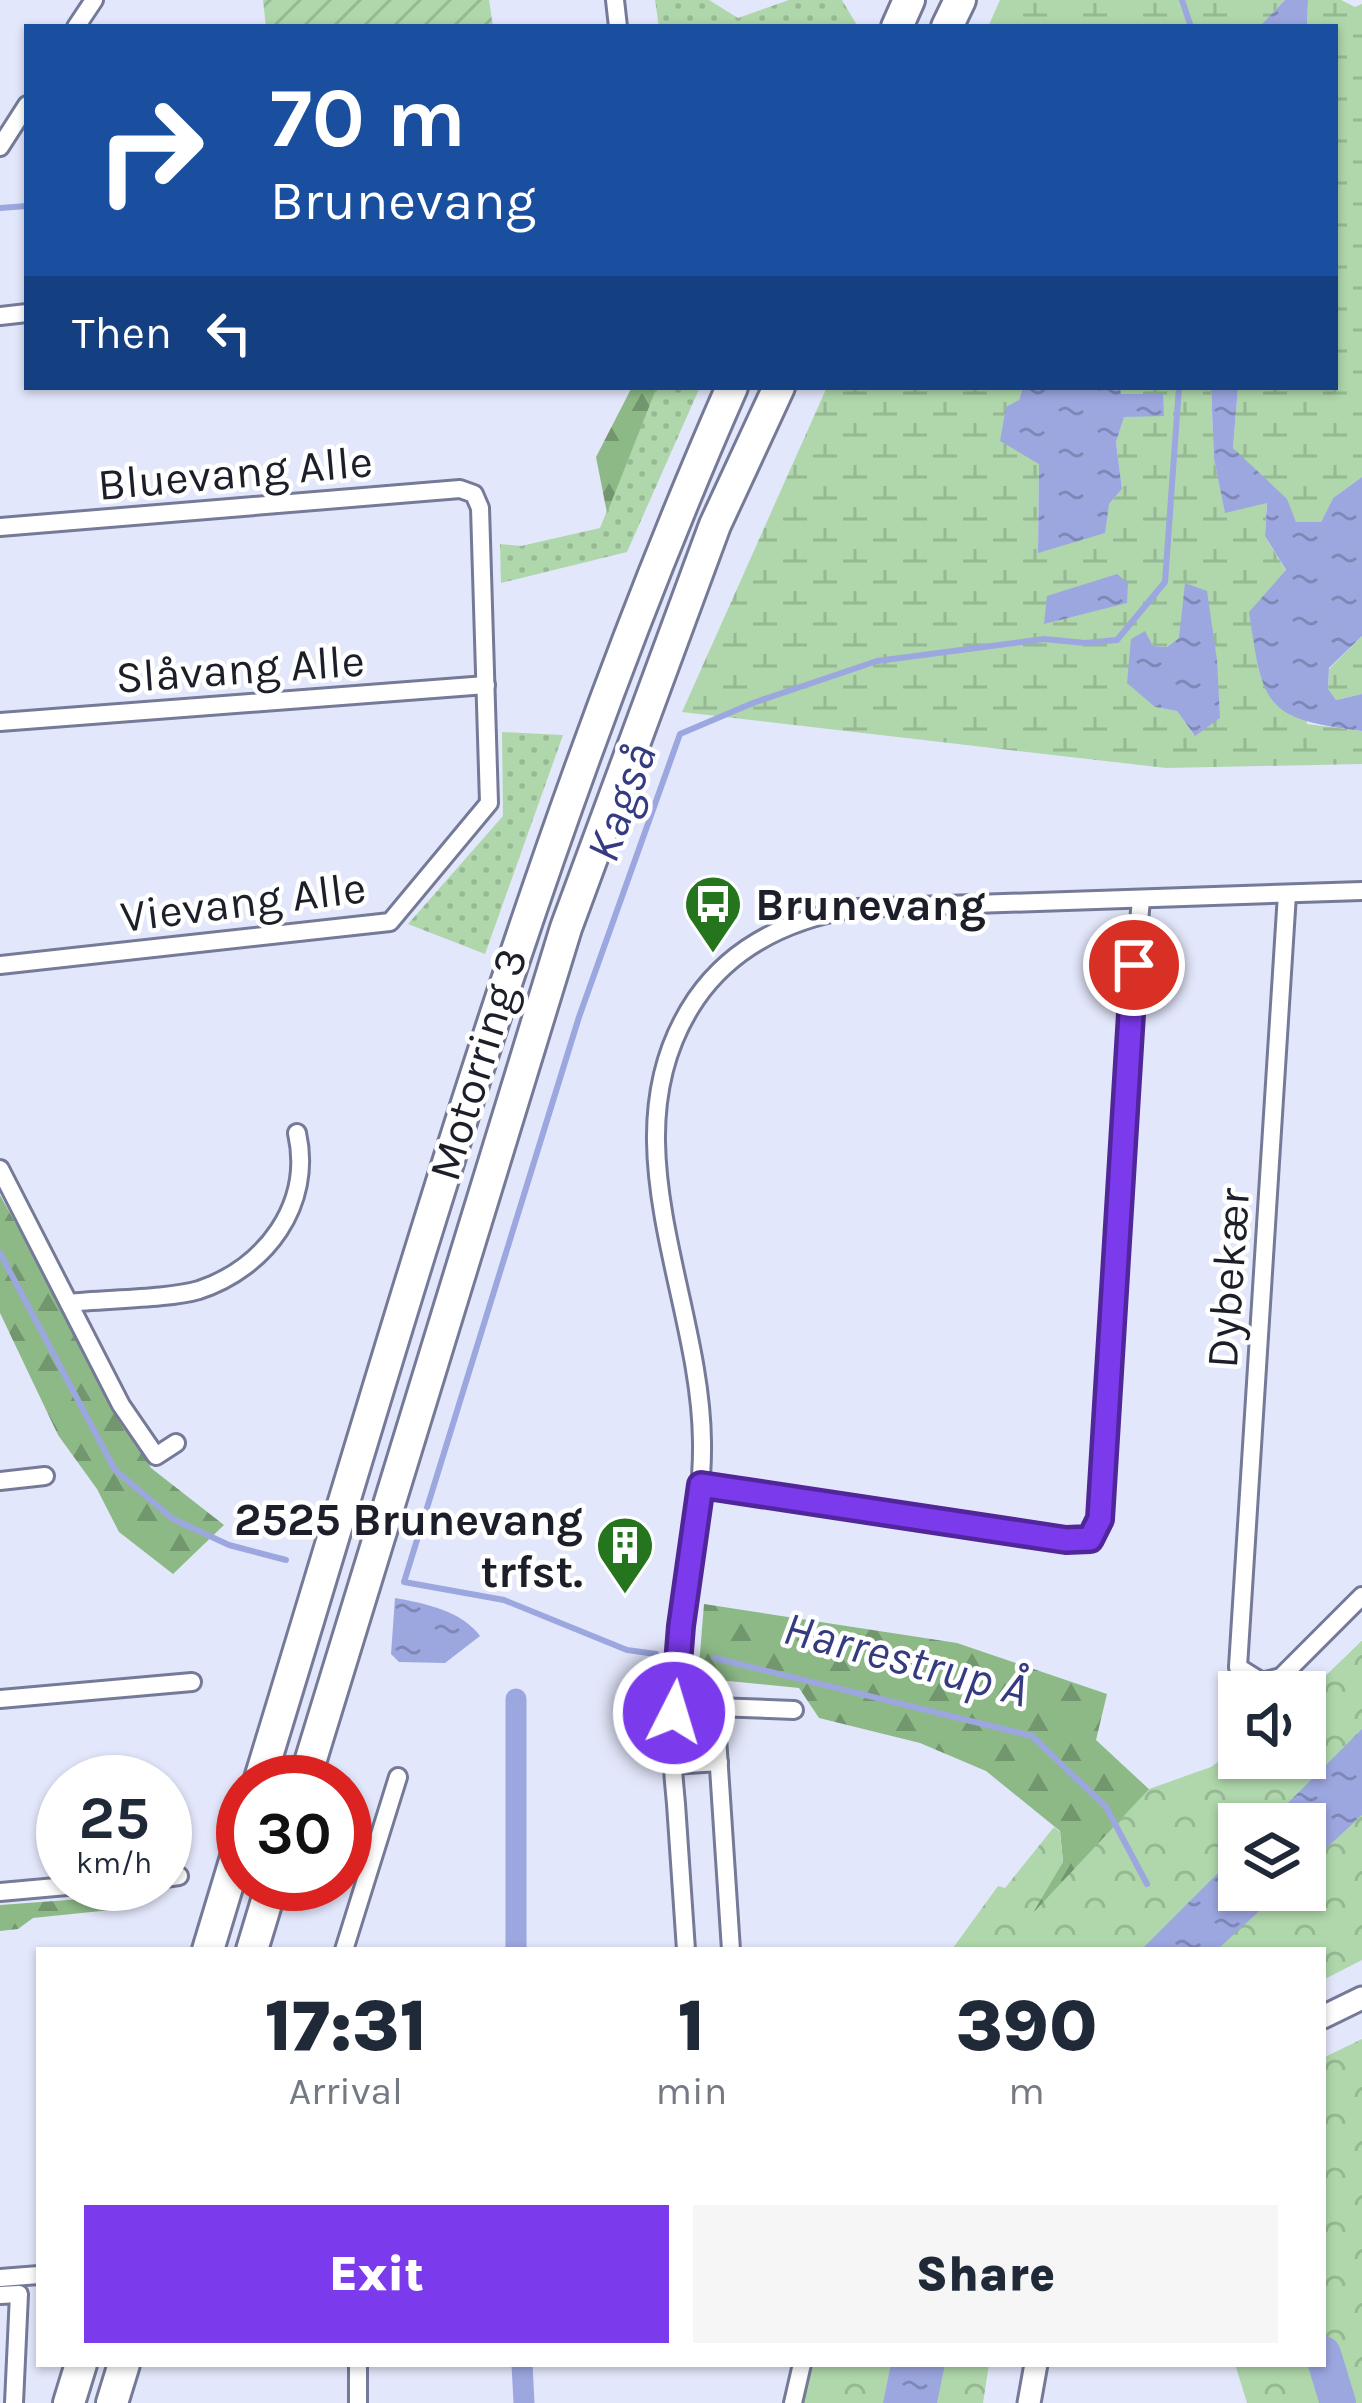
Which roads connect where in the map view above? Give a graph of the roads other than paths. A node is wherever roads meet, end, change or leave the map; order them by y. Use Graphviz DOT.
graph roads {
  1 [pos="24,110"];
  2 [pos="0,147"];
  3 [pos="731,390"];
  4 [pos="778,390"];
  5 [pos="475,494"];
  6 [pos="0,527"];
  7 [pos="485,686"];
  8 [pos="0,722"];
  9 [pos="1362,891"];
  10 [pos="1287,894"];
  11 [pos="1141,899"];
  12 [pos="0,965"];
  13 [pos="297,1133"];
  14 [pos="0,1169"];
  15 [pos="69,1303"];
  16 [pos="176,1443"];
  17 [pos="45,1477"];
  18 [pos="0,1481"];
  19 [pos="701,1485"];
  20 [pos="1362,1596"];
  21 [pos="192,1682"];
  22 [pos="0,1699"];
  23 [pos="794,1710"];
  24 [pos="267,1755"];
  25 [pos="312,1755"];
  26 [pos="719,1762"];
  27 [pos="673,1765"];
  28 [pos="398,1777"];
  29 [pos="36,1889"];
  30 [pos="0,1892"];
  31 [pos="220,1911"];
  32 [pos="264,1911"];
  33 [pos="209,1947"];
  34 [pos="253,1947"];
  35 [pos="345,1947"];
  36 [pos="686,1947"];
  37 [pos="731,1947"];
  38 [pos="1362,1998"];
  39 [pos="1326,2016"];
  40 [pos="36,2275"];
  41 [pos="0,2278"];
  42 [pos="0,2295"];
  43 [pos="80,2367"];
  44 [pos="123,2367"];
  45 [pos="358,2367"];
  46 [pos="801,2367"];
  47 [pos="1035,2367"];
  48 [pos="14,2403"];
  49 [pos="69,2403"];
  50 [pos="112,2403"];
  51 [pos="358,2403"];
  52 [pos="794,2403"];
  53 [pos="1029,2403"];
  1 -- 2 [label="street"];
  3 -- 24 [label="highway, Motorring 3"];
  4 -- 25 [label="highway, Motorring 3"];
  5 -- 6 [label="street, Bluevang Alle"];
  5 -- 7 [label="street, Vievang Alle"];
  7 -- 8 [label="street, Slåvang Alle"];
  7 -- 12 [label="street, Vievang Alle"];
  9 -- 10 [label="street"];
  10 -- 11 [label="street"];
  10 -- 20 [label="street, Dybekær"];
  11 -- 19 [label="street"];
  11 -- 19 [label="street"];
  13 -- 15 [label="street"];
  14 -- 15 [label="street"];
  15 -- 16 [label="street"];
  17 -- 18 [label="street"];
  19 -- 27 [label="street"];
  21 -- 22 [label="street"];
  23 -- 26 [label="street"];
  26 -- 27 [label="street"];
  26 -- 37 [label="street"];
  27 -- 36 [label="street"];
  28 -- 35 [label="street"];
  29 -- 30 [label="street"];
  31 -- 33 [label="highway"];
  32 -- 34 [label="highway"];
  38 -- 39 [label="street"];
  40 -- 41 [label="street"];
  42 -- 48 [label="street"];
  43 -- 49 [label="highway"];
  44 -- 50 [label="highway"];
  45 -- 51 [label="street"];
  46 -- 52 [label="street"];
  47 -- 53 [label="street"];
}
